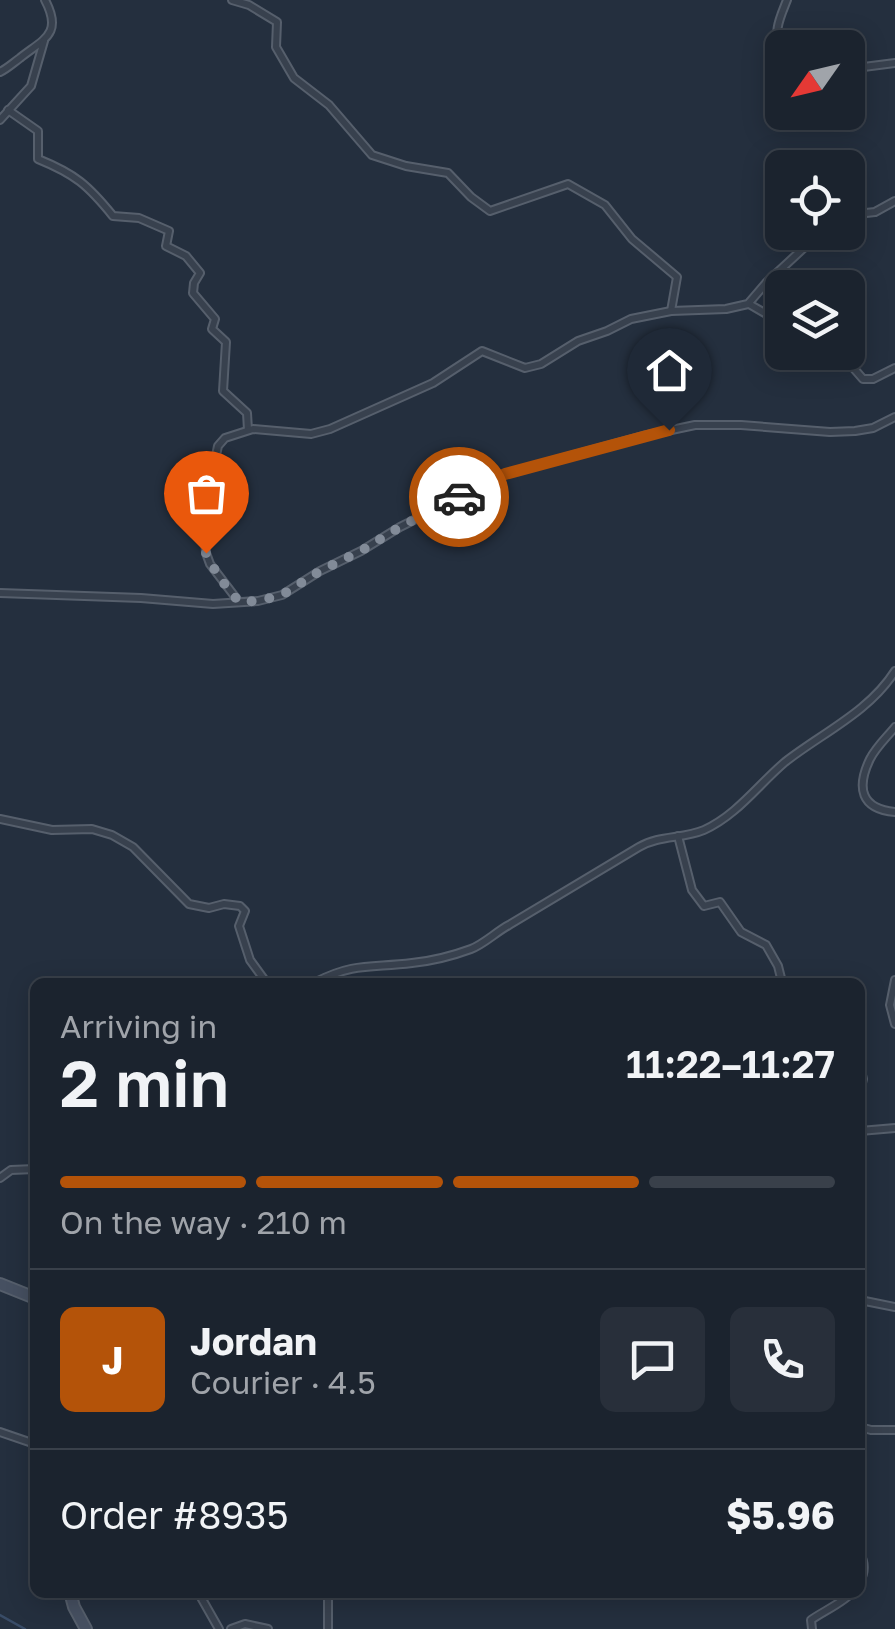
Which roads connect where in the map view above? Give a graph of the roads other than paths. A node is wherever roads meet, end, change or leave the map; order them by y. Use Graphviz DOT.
graph roads {
  1 [pos="45,0"];
  2 [pos="232,0"];
  3 [pos="787,0"];
  4 [pos="778,30"];
  5 [pos="44,40"];
  6 [pos="895,63"];
  7 [pos="865,67"];
  8 [pos="0,72"];
  9 [pos="8,110"];
  10 [pos="0,120"];
  11 [pos="895,201"];
  12 [pos="865,213"];
  13 [pos="801,250"];
  14 [pos="748,304"];
  15 [pos="670,311"];
  16 [pos="765,313"];
  17 [pos="895,368"];
  18 [pos="855,370"];
  19 [pos="895,417"];
  20 [pos="248,430"];
  21 [pos="0,593"];
  22 [pos="239,602"];
  23 [pos="895,671"];
  24 [pos="895,726"];
  25 [pos="895,812"];
  26 [pos="0,819"];
  27 [pos="678,836"];
  28 [pos="263,978"];
  29 [pos="324,978"];
  30 [pos="781,978"];
  31 [pos="895,980"];
  32 [pos="895,1024"];
  33 [pos="895,1128"];
  34 [pos="865,1131"];
  35 [pos="30,1169"];
  36 [pos="0,1178"];
  37 [pos="0,1284"];
  38 [pos="30,1296"];
  39 [pos="865,1301"];
  40 [pos="895,1307"];
  41 [pos="865,1428"];
  42 [pos="895,1430"];
  43 [pos="0,1432"];
  44 [pos="30,1442"];
  45 [pos="72,1598"];
  46 [pos="202,1598"];
  47 [pos="327,1598"];
  48 [pos="849,1598"];
  49 [pos="86,1629"];
  50 [pos="220,1629"];
  51 [pos="231,1629"];
  52 [pos="268,1629"];
  53 [pos="328,1629"];
  54 [pos="812,1629"];
  1 -- 5 [label="street"];
  2 -- 15 [label="street"];
  3 -- 4 [label="street"];
  5 -- 8 [label="street"];
  5 -- 9 [label="street"];
  6 -- 7 [label="street"];
  9 -- 10 [label="street"];
  9 -- 20 [label="street"];
  11 -- 12 [label="street"];
  13 -- 14 [label="street"];
  14 -- 15 [label="street"];
  14 -- 16 [label="street"];
  15 -- 20 [label="street"];
  17 -- 18 [label="street"];
  19 -- 22 [label="street"];
  20 -- 22 [label="street"];
  21 -- 22 [label="street"];
  23 -- 27 [label="street"];
  24 -- 25 [label="street"];
  26 -- 28 [label="street"];
  27 -- 29 [label="street"];
  27 -- 30 [label="street"];
  31 -- 32 [label="street"];
  33 -- 34 [label="street"];
  35 -- 36 [label="street"];
  37 -- 38 [label="main road"];
  39 -- 40 [label="street"];
  41 -- 42 [label="street"];
  43 -- 44 [label="street"];
  45 -- 49 [label="main road"];
  46 -- 50 [label="street"];
  47 -- 53 [label="street"];
  48 -- 54 [label="street"];
  51 -- 52 [label="street"];
}
